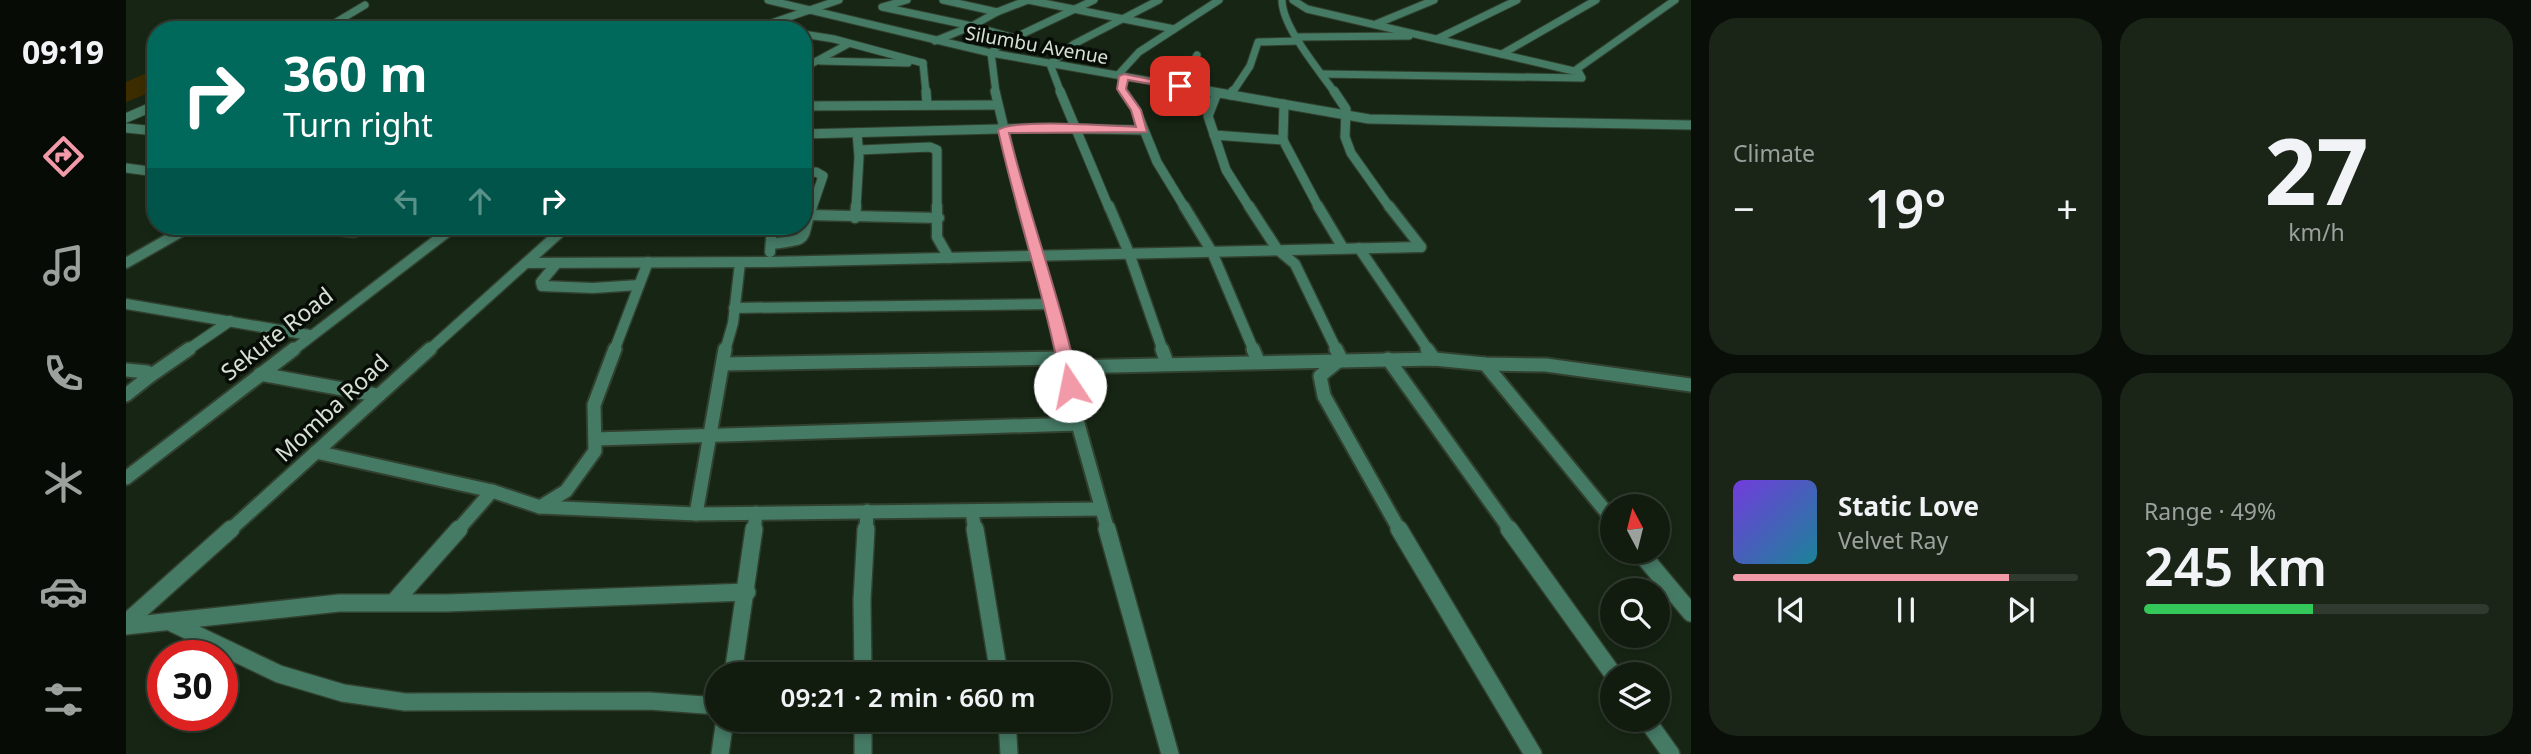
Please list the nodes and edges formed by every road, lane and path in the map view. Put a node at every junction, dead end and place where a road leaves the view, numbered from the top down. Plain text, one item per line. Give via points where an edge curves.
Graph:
1 (768, 0) edge
2 (839, 0) edge
3 (907, 0) edge
4 (943, 0) edge
5 (1028, 0) edge
6 (1094, 0) edge
7 (1158, 0) edge
8 (1219, 0) edge
9 (1270, 0) edge
10 (1434, 0) edge
11 (1517, 0) edge
12 (1596, 0) edge
13 (1675, 0) edge
14 (1282, 1) edge
15 (1294, 1) edge
16 (365, 5) dead end
17 (1072, 9) junction
18 (810, 10) junction
19 (997, 12) junction
20 (1119, 19) junction
21 (340, 21) edge
22 (776, 21) edge
23 (1376, 24) junction
24 (972, 26) junction
25 (1174, 29) junction
26 (1418, 35) junction
27 (812, 37) edge
28 (1015, 38) junction
29 (1437, 38) junction
30 (1298, 39) junction
31 (933, 41) junction
32 (848, 44) junction
33 (919, 45) dead end
34 (908, 50) dead end
35 (991, 53) junction
36 (1502, 54) junction
37 (896, 55) junction
38 (1196, 55) dead end
39 (820, 61) junction
40 (887, 62) junction
41 (923, 63) junction
42 (812, 64) edge
43 (1050, 64) junction
44 (1578, 72) junction
45 (1322, 74) junction
46 (1121, 76) junction
47 (1180, 86) junction
48 (1217, 93) junction
49 (1230, 96) junction
50 (997, 104) junction
51 (1284, 104) junction
52 (927, 105) junction
53 (812, 106) edge
54 (147, 109) edge
55 (1345, 115) junction
56 (126, 118) edge
57 (1691, 125) edge
58 (126, 128) edge
59 (1076, 128) junction
60 (147, 130) edge
61 (1003, 130) junction
62 (1143, 130) junction
63 (857, 132) junction
64 (812, 134) edge
65 (1214, 135) junction
66 (1283, 140) junction
67 (859, 150) junction
68 (126, 168) edge
69 (147, 171) edge
70 (812, 173) edge
71 (812, 207) edge
72 (812, 215) edge
73 (855, 218) junction
74 (939, 218) junction
75 (175, 235) edge
76 (443, 235) edge
77 (557, 235) edge
78 (772, 235) edge
79 (805, 235) edge
80 (771, 244) junction
81 (1343, 248) junction
82 (1359, 248) junction
83 (1277, 249) junction
84 (1212, 252) junction
85 (1129, 253) junction
86 (1038, 254) junction
87 (949, 258) junction
88 (648, 262) junction
89 (769, 262) junction
90 (126, 263) edge
91 (526, 263) junction
92 (740, 263) junction
93 (556, 264) junction
94 (639, 285) junction
95 (126, 304) edge
96 (1051, 304) junction
97 (734, 308) junction
98 (230, 321) junction
99 (309, 335) junction
100 (1341, 359) junction
101 (1388, 359) junction
102 (1434, 359) junction
103 (1258, 361) junction
104 (1066, 363) junction
105 (1167, 363) junction
106 (1485, 364) junction
107 (723, 365) junction
108 (126, 370) edge
109 (260, 373) junction
110 (150, 376) junction
111 (1691, 385) edge
112 (126, 395) edge
113 (376, 395) junction
114 (1078, 424) junction
115 (710, 436) junction
116 (596, 439) junction
117 (316, 452) junction
118 (126, 478) edge
119 (492, 491) junction
120 (1600, 504) edge
121 (540, 507) junction
122 (1101, 509) junction
123 (867, 511) junction
124 (972, 511) junction
125 (755, 513) junction
126 (696, 514) junction
127 (1650, 564) edge
128 (747, 592) junction
129 (395, 601) junction
130 (1691, 613) edge
131 (169, 621) junction
132 (126, 625) edge
133 (735, 662) edge
134 (863, 662) edge
135 (997, 662) edge
136 (1605, 662) edge
137 (705, 705) edge
138 (724, 732) edge
139 (863, 732) edge
140 (1008, 732) edge
141 (1655, 732) edge
142 (720, 754) edge
143 (863, 754) edge
144 (1009, 754) edge
145 (1170, 754) edge
146 (1533, 754) edge
147 (1671, 754) edge

1 - 18 street, Silumbu Avenue
2 - 18 street
3 - 24 street via 882,7
4 - 19 street
5 - 17 street
5 - 19 street
6 - 17 street
7 - 20 street
8 - 25 street
9 - 14 street
10 - 23 street
11 - 29 street
12 - 36 street
13 - 44 street via 1580,66
14 - 15 street
14 - 30 street
15 - 23 street via 1307,9
16 - 21 street
17 - 20 street
17 - 28 street
18 - 22 street
18 - 31 street, Silumbu Avenue
19 - 24 street
20 - 25 street
20 - 43 street via 1074,44
23 - 26 street
24 - 28 street
24 - 31 street
25 - 46 street via 1139,52
26 - 29 street
26 - 30 street
27 - 32 street
28 - 35 street
29 - 36 street
30 - 45 street
30 - 49 street via 1256,43 1250,66
31 - 33 street
31 - 35 street, Silumbu Avenue
32 - 37 street
32 - 39 street
34 - 37 street
35 - 43 street, Silumbu Avenue
35 - 50 street
36 - 44 street
37 - 40 street
37 - 41 street
38 - 47 street
39 - 40 street
39 - 42 street
40 - 41 street
41 - 52 street
43 - 46 street, Silumbu Avenue
43 - 59 street
44 - 45 street via 1582,78
45 - 55 street via 1346,109
46 - 47 street, Silumbu Avenue
46 - 62 street via 1122,89
47 - 48 street, Silumbu Avenue
48 - 49 street, Silumbu Avenue
48 - 65 street via 1208,116
49 - 51 street, Silumbu Avenue
50 - 52 street
50 - 61 street
51 - 55 street, Silumbu Avenue
51 - 66 street
52 - 53 street
54 - 56 street
55 - 57 street, Silumbu Avenue via 1418,122
55 - 82 street via 1345,137 1357,163 1422,247
58 - 60 street
59 - 61 street
59 - 62 street
59 - 85 street
61 - 63 street
61 - 86 street
62 - 84 street via 1157,162
63 - 64 street
63 - 67 street
65 - 66 street
65 - 83 street via 1226,170
66 - 81 street
67 - 73 street
67 - 74 street via 935,148
68 - 69 street
70 - 71 street via 823,176
72 - 73 street
73 - 74 street
74 - 87 street via 937,237
75 - 90 street
76 - 99 street, Sekute Road
77 - 91 street, Momba Road
78 - 80 street
79 - 80 street via 804,239
80 - 89 street
81 - 82 street
81 - 83 street
82 - 102 street
83 - 84 street
83 - 100 street via 1295,264
84 - 85 street
84 - 103 street
85 - 86 street
85 - 105 street
86 - 87 street
86 - 96 street
87 - 89 street
88 - 92 street
88 - 93 street
88 - 94 street
89 - 92 street
91 - 93 street
91 - 113 street, Momba Road
92 - 97 street
93 - 94 street via 542,286
94 - 116 street via 594,405
95 - 98 street
96 - 97 street
96 - 104 street
97 - 107 street
98 - 99 street
98 - 110 street
99 - 109 street, Sekute Road
100 - 101 street
100 - 103 street
100 - 146 street via 1320,376 1324,396
101 - 102 street
101 - 136 street
102 - 106 street
103 - 105 street
104 - 105 street
104 - 107 street
104 - 114 street
106 - 111 street via 1546,365
106 - 120 street
107 - 115 street
108 - 110 street
109 - 113 street
109 - 118 street, Sekute Road
110 - 112 street
113 - 117 street, Momba Road
114 - 115 street
114 - 122 street
115 - 116 street
115 - 126 street
116 - 121 street via 595,451 579,476 566,491
117 - 119 street
117 - 132 street, Momba Road
119 - 121 street
119 - 129 street
121 - 126 street
122 - 124 street
122 - 145 street
123 - 124 street
123 - 125 street
123 - 134 street
124 - 135 street
125 - 126 street
125 - 128 street
127 - 130 street
128 - 129 street
128 - 133 street
129 - 131 street
131 - 132 street
131 - 137 street via 279,674 343,693 405,702
138 - 142 street
139 - 143 street
140 - 144 street
141 - 147 street

